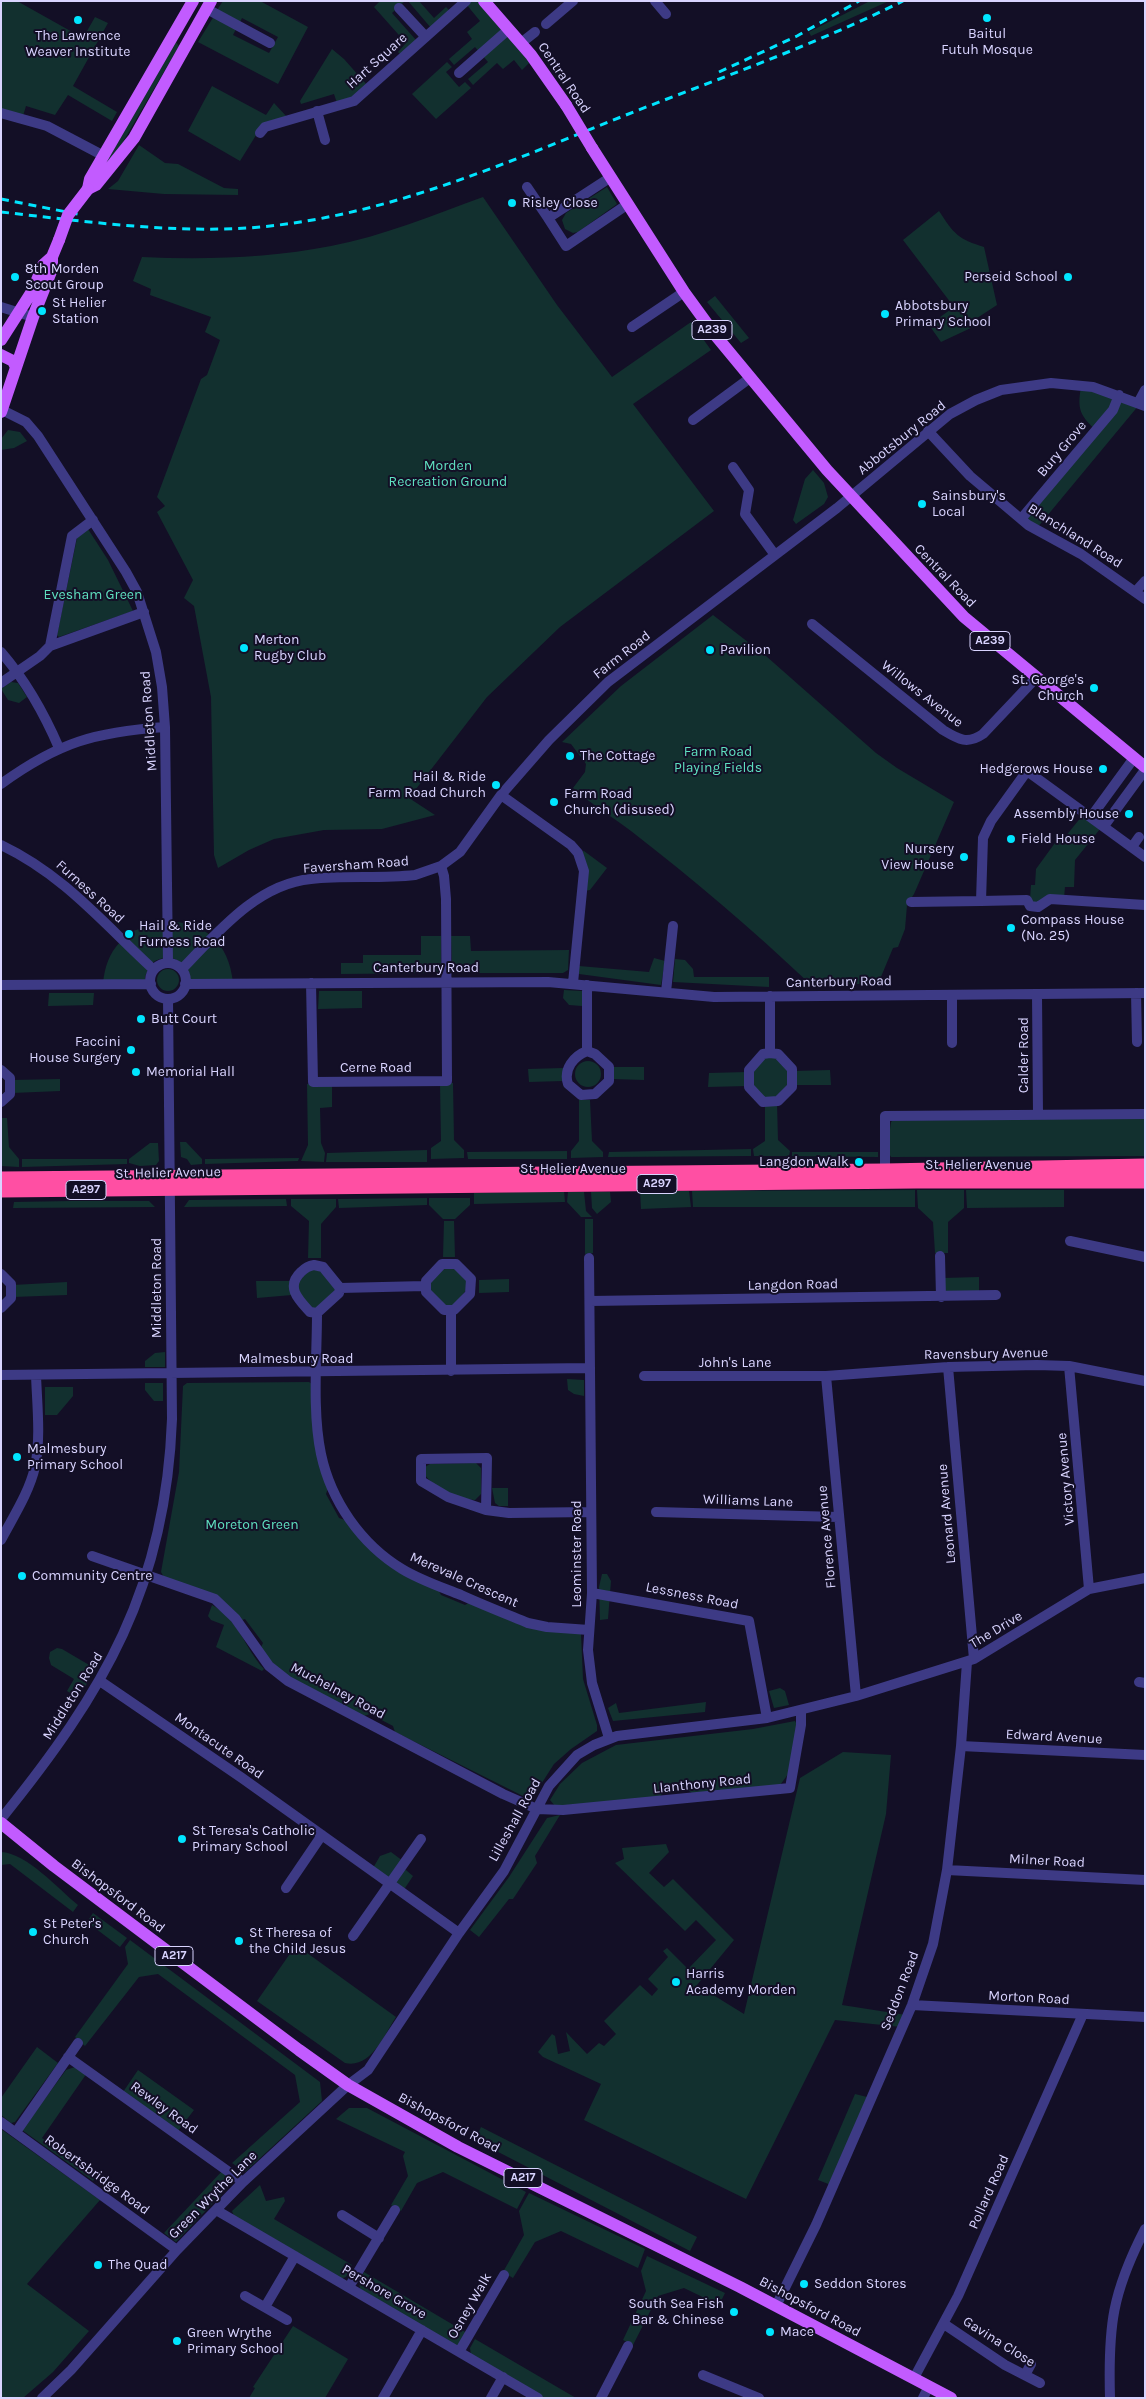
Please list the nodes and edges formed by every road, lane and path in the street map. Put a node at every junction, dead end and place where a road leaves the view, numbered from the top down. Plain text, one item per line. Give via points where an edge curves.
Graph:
1 (194, 1) edge
2 (466, 1) edge
3 (484, 1) edge
4 (574, 1) edge
5 (655, 1) edge
6 (209, 5) edge
7 (399, 8) dead end
8 (666, 14) dead end
9 (546, 24) dead end
10 (509, 29) junction
11 (535, 32) dead end
12 (175, 33) junction
13 (425, 36) junction
14 (189, 40) junction
15 (270, 43) dead end
16 (521, 43) junction
17 (459, 73) dead end
18 (317, 112) junction
19 (1, 113) edge
20 (260, 133) dead end
21 (325, 140) dead end
22 (104, 156) junction
23 (611, 177) junction
24 (527, 187) dead end
25 (88, 189) junction
26 (628, 204) junction
27 (548, 218) junction
28 (52, 257) junction
29 (684, 292) junction
30 (1, 307) edge
31 (20, 312) junction
32 (33, 317) junction
33 (632, 327) dead end
34 (1, 340) edge
35 (1, 355) edge
36 (16, 367) junction
37 (750, 378) junction
38 (1145, 390) edge
39 (1119, 395) junction
40 (1141, 404) edge
41 (2, 411) edge
42 (693, 420) dead end
43 (928, 431) junction
44 (733, 467) dead end
45 (851, 497) junction
46 (1021, 519) junction
47 (94, 520) junction
48 (776, 555) junction
49 (1145, 581) edge
50 (1136, 591) junction
51 (1145, 598) edge
52 (144, 612) junction
53 (812, 624) dead end
54 (50, 646) junction
55 (1, 652) edge
56 (17, 671) junction
57 (1036, 678) junction
58 (1, 682) edge
59 (165, 727) junction
60 (59, 748) junction
61 (1134, 758) junction
62 (1145, 768) edge
63 (1, 784) edge
64 (501, 795) junction
65 (1091, 817) junction
66 (1104, 826) junction
67 (1139, 837) dead end
68 (1, 845) edge
69 (1134, 848) junction
70 (1145, 857) edge
71 (441, 866) junction
72 (981, 901) junction
73 (912, 902) dead end
74 (1145, 905) edge
75 (673, 926) dead end
76 (168, 962) junction
77 (153, 969) junction
78 (182, 969) junction
79 (447, 982) junction
80 (311, 983) junction
81 (573, 983) junction
82 (150, 984) junction
83 (185, 984) junction
84 (1, 985) edge
85 (587, 985) junction
86 (666, 992) junction
87 (1141, 993) edge
88 (1038, 994) junction
89 (952, 995) junction
90 (770, 996) junction
91 (168, 999) junction
92 (1137, 1042) dead end
93 (952, 1043) dead end
94 (587, 1051) junction
95 (770, 1053) junction
96 (1, 1070) edge
97 (1, 1102) edge
98 (1145, 1114) edge
99 (1038, 1115) junction
100 (1145, 1166) edge
101 (885, 1171) junction
102 (1, 1179) edge
103 (1145, 1181) edge
104 (170, 1184) junction
105 (1, 1190) edge
106 (1070, 1241) dead end
107 (940, 1256) dead end
108 (1145, 1257) edge
109 (590, 1258) dead end
110 (1, 1274) edge
111 (425, 1286) junction
112 (340, 1288) junction
113 (996, 1294) dead end
114 (941, 1297) junction
115 (590, 1301) junction
116 (1, 1308) edge
117 (450, 1311) junction
118 (316, 1313) junction
119 (1069, 1366) junction
120 (948, 1367) junction
121 (590, 1368) junction
122 (451, 1371) junction
123 (172, 1373) junction
124 (317, 1373) junction
125 (1, 1375) edge
126 (36, 1375) junction
127 (644, 1376) dead end
128 (826, 1376) junction
129 (1145, 1381) edge
130 (486, 1510) junction
131 (591, 1512) junction
132 (656, 1512) dead end
133 (838, 1517) junction
134 (1, 1540) edge
135 (92, 1556) dead end
136 (147, 1575) junction
137 (1145, 1578) edge
138 (1089, 1589) junction
139 (592, 1593) junction
140 (589, 1630) junction
141 (971, 1661) junction
142 (100, 1681) junction
143 (856, 1696) junction
144 (801, 1710) junction
145 (766, 1718) junction
146 (609, 1738) junction
147 (961, 1746) junction
148 (1145, 1756) edge
149 (538, 1809) junction
150 (1, 1819) edge
151 (1, 1823) edge
152 (322, 1835) junction
153 (420, 1839) dead end
154 (948, 1870) junction
155 (1145, 1880) edge
156 (390, 1883) junction
157 (286, 1888) dead end
158 (459, 1933) junction
159 (353, 1936) dead end
160 (912, 2005) junction
161 (1083, 2014) junction
162 (1145, 2018) edge
163 (78, 2043) dead end
164 (68, 2057) junction
165 (348, 2085) junction
166 (1, 2122) edge
167 (16, 2132) junction
168 (243, 2182) junction
169 (216, 2210) junction
170 (396, 2210) dead end
171 (342, 2215) dead end
172 (1145, 2229) edge
173 (379, 2238) junction
174 (177, 2250) junction
175 (294, 2256) junction
176 (504, 2275) dead end
177 (349, 2288) junction
178 (245, 2296) dead end
179 (776, 2306) junction
180 (264, 2307) junction
181 (287, 2320) dead end
182 (944, 2324) junction
183 (422, 2330) junction
184 (628, 2346) dead end
185 (459, 2352) junction
186 (1031, 2364) dead end
187 (703, 2374) dead end
188 (1025, 2375) junction
189 (503, 2377) junction
190 (914, 2378) junction
191 (1040, 2383) dead end
192 (926, 2392) edge
193 (46, 2395) edge
194 (59, 2398) edge
195 (383, 2398) edge
196 (491, 2398) edge
197 (538, 2398) edge
198 (601, 2398) edge
199 (759, 2398) edge
200 (951, 2398) edge
201 (1110, 2398) edge

1 - 12 main road
2 - 13 street, Hart Square
3 - 10 main road, Central Road / A239
4 - 9 street
5 - 8 street
6 - 14 main road
6 - 15 street
7 - 13 street
10 - 16 main road, Central Road / A239
10 - 17 street
11 - 16 street
12 - 14 main road
12 - 22 main road
13 - 18 street, Hart Square via 354,101
14 - 25 main road via 130,144 96,185
16 - 23 main road, Central Road / A239, bridge via 566,105
18 - 20 street, Hart Square via 265,127
18 - 21 street
19 - 22 street via 47,126
22 - 25 main road via 90,178
23 - 26 main road, Central Road / A239
23 - 27 street
24 - 27 street
25 - 28 main road, bridge via 68,215
26 - 27 street via 566,246
26 - 29 main road, Central Road / A239
28 - 31 main road via 43,265
28 - 32 main road via 52,269
29 - 33 street
29 - 37 main road, Central Road / A239
30 - 31 street
31 - 32 street
31 - 34 main road
32 - 36 main road
35 - 36 main road via 13,361
36 - 41 main road
37 - 42 street
37 - 45 main road, Central Road / A239
38 - 40 street
39 - 40 street, Abbotsbury Road
39 - 43 street, Abbotsbury Road via 1071,384 1001,390 950,414
39 - 46 street, Bury Grove via 1113,410
41 - 47 street, Middleton Road via 26,422 38,436
43 - 45 street, Abbotsbury Road
43 - 46 street, Blanchland Road via 970,476
44 - 48 street via 749,490 745,514
45 - 48 street, Farm Road
45 - 57 main road, Central Road / A239 via 964,617
46 - 50 street, Blanchland Road
47 - 52 street, Middleton Road via 126,572
47 - 54 street via 72,536
48 - 64 street, Farm Road via 608,682 549,740
49 - 50 street
50 - 51 street, Blanchland Road
52 - 54 street
52 - 59 street, Middleton Road via 159,666
53 - 57 street, Willows Avenue via 943,730 965,741 975,740 984,734
54 - 56 street
55 - 56 street
56 - 58 street
56 - 60 street via 46,717
57 - 61 main road, Central Road / A239
59 - 60 street via 89,737
59 - 76 street, Middleton Road
60 - 63 street
61 - 62 main road, Central Road / A239
61 - 65 street
62 - 66 street
64 - 71 street, Farm Road via 460,852
64 - 81 street via 571,845 582,862 584,871
65 - 66 street
65 - 72 street via 1027,771 985,833
66 - 69 street
67 - 69 street
68 - 77 street, Furness Road via 22,854 58,878
69 - 70 street
71 - 78 street, Faversham Road via 415,875 309,879 285,886 261,897 232,918
71 - 79 street via 446,899
72 - 73 street
72 - 74 street via 1028,900 1030,906 1038,907 1050,899
75 - 86 street
76 - 77 street
76 - 78 street
77 - 82 street
78 - 83 street
79 - 80 street, Canterbury Road
79 - 80 street, Cerne Road via 447,1081 438,1082 313,1082
79 - 81 street, Canterbury Road
80 - 83 street, Canterbury Road
81 - 85 street, Canterbury Road
82 - 84 street
82 - 91 street via 159,996
83 - 91 street via 180,995
85 - 86 street, Canterbury Road
85 - 94 street
86 - 90 street, Canterbury Road
87 - 88 street, Canterbury Road
87 - 92 street, Canterbury Road
88 - 89 street, Canterbury Road
88 - 99 street, Calder Road
89 - 90 street, Canterbury Road
89 - 93 street
90 - 95 street
91 - 104 street, Middleton Road
94 - 94 street via 609,1067 609,1081 595,1094 581,1095 568,1084 566,1072 574,1060
95 - 95 street via 778,1054 792,1069 792,1087 778,1101 763,1102 749,1087 749,1070 763,1054
96 - 97 street via 10,1078 10,1094
98 - 99 street
99 - 101 street via 885,1116
100 - 101 highway, St. Helier Avenue / A297
101 - 104 highway, St. Helier Avenue / A297
102 - 104 highway, St. Helier Avenue
103 - 104 highway, St. Helier Avenue / A297
104 - 105 highway, St. Helier Avenue / A297
104 - 123 street, Middleton Road
106 - 108 street
107 - 114 street
109 - 115 street, Leominster Road
110 - 116 street via 11,1284 11,1298
111 - 112 street
111 - 117 street via 426,1292 444,1310
111 - 117 street via 442,1264 456,1264 465,1272 471,1279 470,1294
112 - 118 street
112 - 118 street via 319,1265 308,1266 298,1275 293,1284 296,1296 310,1312
113 - 114 street, Langdon Road
114 - 115 street, Langdon Road
115 - 121 street, Leominster Road
117 - 122 street
118 - 124 street, Merevale Crescent
119 - 120 street, Ravensbury Avenue
119 - 129 street, Ravensbury Avenue
119 - 138 street, Victory Avenue
120 - 128 street, Ravensbury Avenue
120 - 141 street, Leonard Avenue
121 - 122 street, Malmesbury Road
121 - 131 street, Leominster Road
122 - 124 street, Malmesbury Road
123 - 124 street, Malmesbury Road
123 - 126 street, Malmesbury Road
123 - 136 street, Middleton Road via 167,1484
124 - 140 street, Merevale Crescent via 318,1427 326,1471 348,1519 371,1545 416,1576 512,1616 547,1626
125 - 126 street, Malmesbury Road
126 - 134 street via 35,1465
127 - 128 street, John's Lane
128 - 133 street, Florence Avenue
130 - 130 street via 448,1497 421,1481 421,1459 487,1458
130 - 131 street via 509,1513
131 - 139 street, Leominster Road
132 - 133 street, Williams Lane
133 - 143 street, Florence Avenue
135 - 136 street
136 - 142 street, Middleton Road via 132,1616
136 - 149 street, Muchelney Road via 222,1604 236,1618 269,1666 288,1681
137 - 138 street, The Drive
138 - 141 street, The Drive
139 - 140 street, Leominster Road
139 - 145 street, Lessness Road via 749,1621
140 - 146 street, Leominster Road via 592,1683
141 - 143 street, The Drive
141 - 147 street, Seddon Road
142 - 150 street, Middleton Road via 58,1746
142 - 152 street, Montacute Road
143 - 144 street, Lilleshall Road
144 - 145 street, Lilleshall Road
144 - 149 street, Llanthony Road via 790,1788 607,1807
145 - 146 street, Lilleshall Road
146 - 149 street, Lilleshall Road via 570,1761 549,1786
147 - 148 street, Edward Avenue
147 - 154 street, Seddon Road
149 - 158 street, Lilleshall Road via 504,1871
151 - 165 main road, Bishopsford Road / A217
152 - 156 street, Montacute Road
152 - 157 street
153 - 156 street
154 - 155 street, Milner Road
154 - 160 street, Seddon Road via 933,1944
156 - 158 street, Montacute Road
156 - 159 street
158 - 165 street, Lilleshall Road via 363,2076
160 - 161 street, Morton Road
160 - 179 street, Seddon Road via 816,2224
161 - 162 street, Morton Road
161 - 182 street, Pollard Road
163 - 164 street
164 - 167 street
164 - 168 street, Rewley Road
165 - 168 street, Green Wrythe Lane
165 - 179 main road, Bishopsford Road / A217 via 458,2147
166 - 167 street, Robertsbridge Road
167 - 174 street, Robertsbridge Road
168 - 169 street, Green Wrythe Lane
169 - 174 street, Green Wrythe Lane
169 - 175 street, Pershore Grove
170 - 173 street
171 - 173 street
172 - 201 street via 1126,2265 1113,2309
173 - 177 street
174 - 193 street, Green Wrythe Lane
175 - 177 street, Pershore Grove
175 - 180 street
176 - 185 street, Osney Walk
177 - 183 street, Pershore Grove
178 - 180 street
179 - 190 main road, Bishopsford Road / A217
180 - 181 street
182 - 188 street, Gavina Close via 1004,2365
182 - 190 street, Pollard Road
183 - 185 street, Pershore Grove
183 - 195 street
184 - 198 street
185 - 189 street, Pershore Grove
186 - 188 street
187 - 199 street
188 - 191 street, Gavina Close
189 - 196 street
189 - 197 street, Pershore Grove
190 - 192 main road, Bishopsford Road / A217
192 - 200 main road, Bishopsford Road / A217
193 - 194 street

